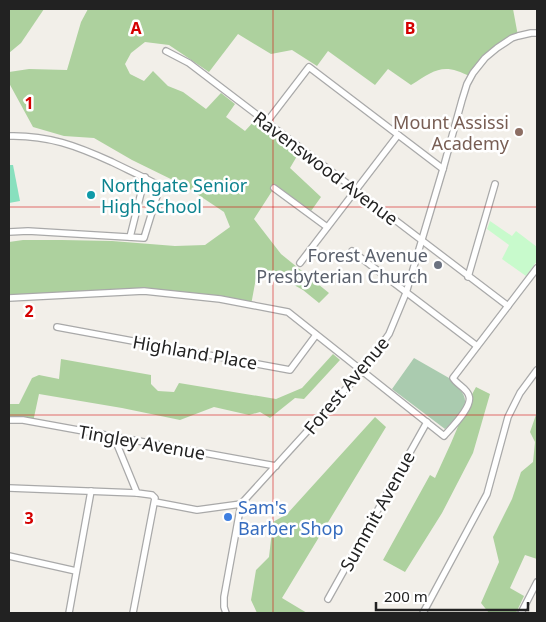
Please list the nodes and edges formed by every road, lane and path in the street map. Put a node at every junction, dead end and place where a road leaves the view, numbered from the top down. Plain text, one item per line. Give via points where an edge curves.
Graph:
1 (537, 33) edge
2 (166, 51) dead end
3 (266, 123) junction
4 (398, 135) junction
5 (9, 136) edge
6 (443, 168) junction
7 (145, 177) junction
8 (495, 184) dead end
9 (274, 188) dead end
10 (355, 190) junction
11 (327, 227) junction
12 (9, 232) edge
13 (130, 237) junction
14 (422, 241) junction
15 (352, 251) dead end
16 (300, 263) dead end
17 (537, 268) edge
18 (468, 277) junction
19 (406, 293) junction
20 (9, 298) edge
21 (508, 306) junction
22 (57, 327) dead end
23 (316, 335) junction
24 (477, 346) junction
25 (537, 370) edge
26 (362, 372) junction
27 (9, 420) edge
28 (427, 422) junction
29 (114, 437) junction
30 (276, 466) junction
31 (9, 488) edge
32 (91, 491) junction
33 (136, 493) junction
34 (155, 502) junction
35 (241, 504) junction
36 (9, 556) edge
37 (76, 571) junction
38 (537, 582) edge
39 (328, 599) dead end
40 (69, 613) edge
41 (133, 613) edge
42 (226, 613) edge
43 (423, 613) edge
44 (521, 613) edge

1 - 6 street, Forest Avenue via 512,38 479,64 464,92
2 - 3 street, Ravenswood Avenue via 189,63
3 - 4 street via 309,67
3 - 10 street, Ravenswood Avenue
4 - 6 street
4 - 10 street
5 - 7 street via 55,140
6 - 14 street, Forest Avenue
7 - 13 street
7 - 13 street via 160,186 144,238
8 - 18 street
9 - 11 street
10 - 11 street
10 - 14 street, Ravenswood Avenue
11 - 16 street
12 - 13 street
14 - 18 street, Ravenswood Avenue
14 - 19 street, Forest Avenue
15 - 19 street
17 - 21 street
18 - 21 street, Ravenswood Avenue
19 - 24 street
19 - 26 street, Forest Avenue via 390,334
20 - 23 street via 144,291 220,299 288,312
21 - 24 street
22 - 23 street, Highland Place via 290,370
23 - 26 street
24 - 28 street via 453,378 470,397 466,409 444,436
25 - 43 street via 508,417 487,494
26 - 28 street
26 - 30 street, Forest Avenue
27 - 29 street, Tingley Avenue
28 - 39 street, Summit Avenue
29 - 30 street, Tingley Avenue
29 - 33 street
30 - 35 street, Forest Avenue
31 - 32 street
32 - 33 street
32 - 37 street
33 - 34 street via 152,495
34 - 35 street via 197,510
34 - 41 street
35 - 42 street via 224,596
36 - 37 street
37 - 40 street
38 - 44 street

